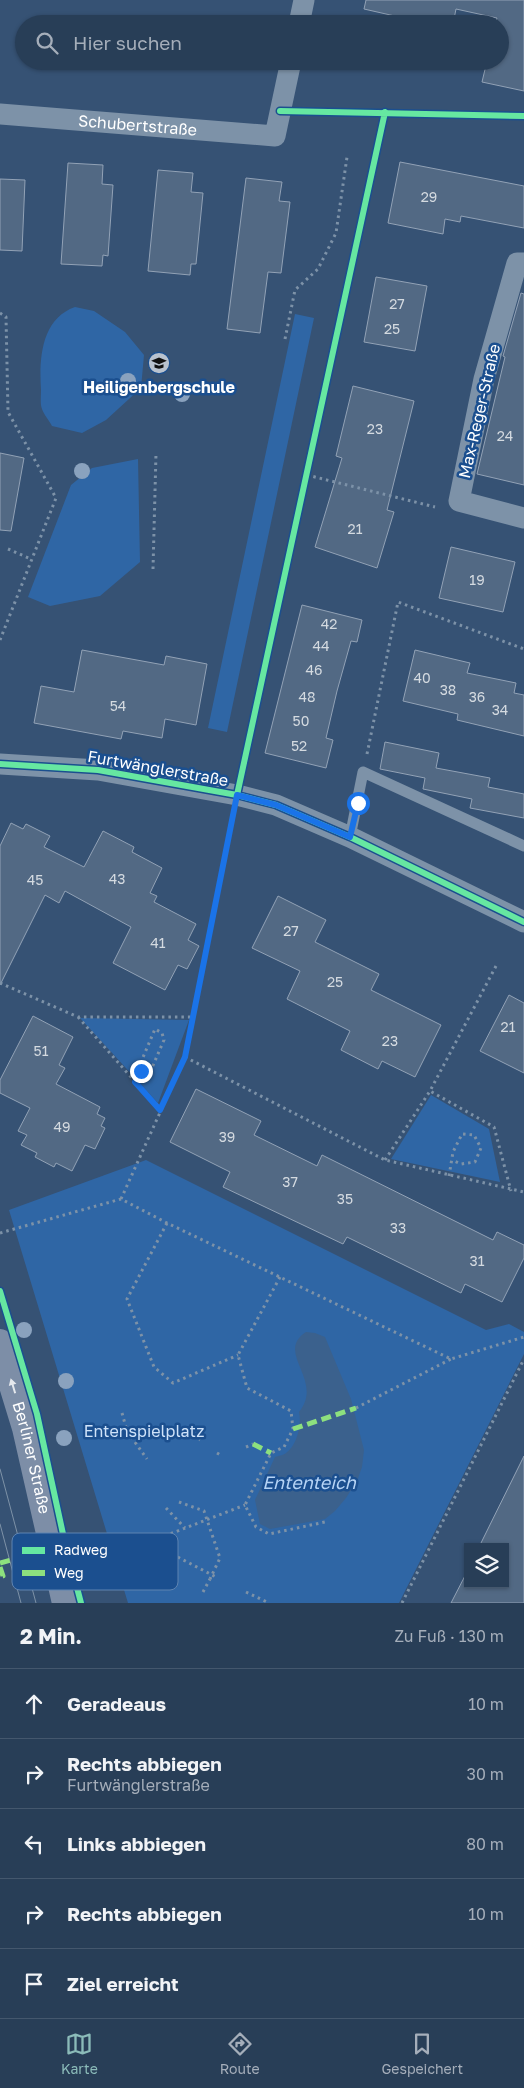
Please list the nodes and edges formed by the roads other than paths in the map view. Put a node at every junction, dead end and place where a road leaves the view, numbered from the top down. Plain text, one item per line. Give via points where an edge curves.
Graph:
1 (304, 0) edge
2 (301, 15) edge
3 (289, 70) edge
4 (0, 114) edge
5 (524, 263) edge
6 (524, 518) edge
7 (0, 764) edge
8 (350, 837) junction
9 (524, 846) edge
10 (524, 922) edge
11 (0, 1343) edge
12 (50, 1533) edge
13 (63, 1590) edge
14 (66, 1603) edge

1 - 2 street
3 - 4 street, Schubertstraße via 275,136
5 - 6 street, Max-Reger-Straße via 517,263 484,379 459,501
7 - 8 street, Furtwänglerstraße via 98,770 237,795 276,805
8 - 9 lane via 363,772
8 - 10 street, Furtwänglerstraße
12 -> 11 main road, Berliner Straße via 26,1428
14 -> 13 main road, Berliner Straße

